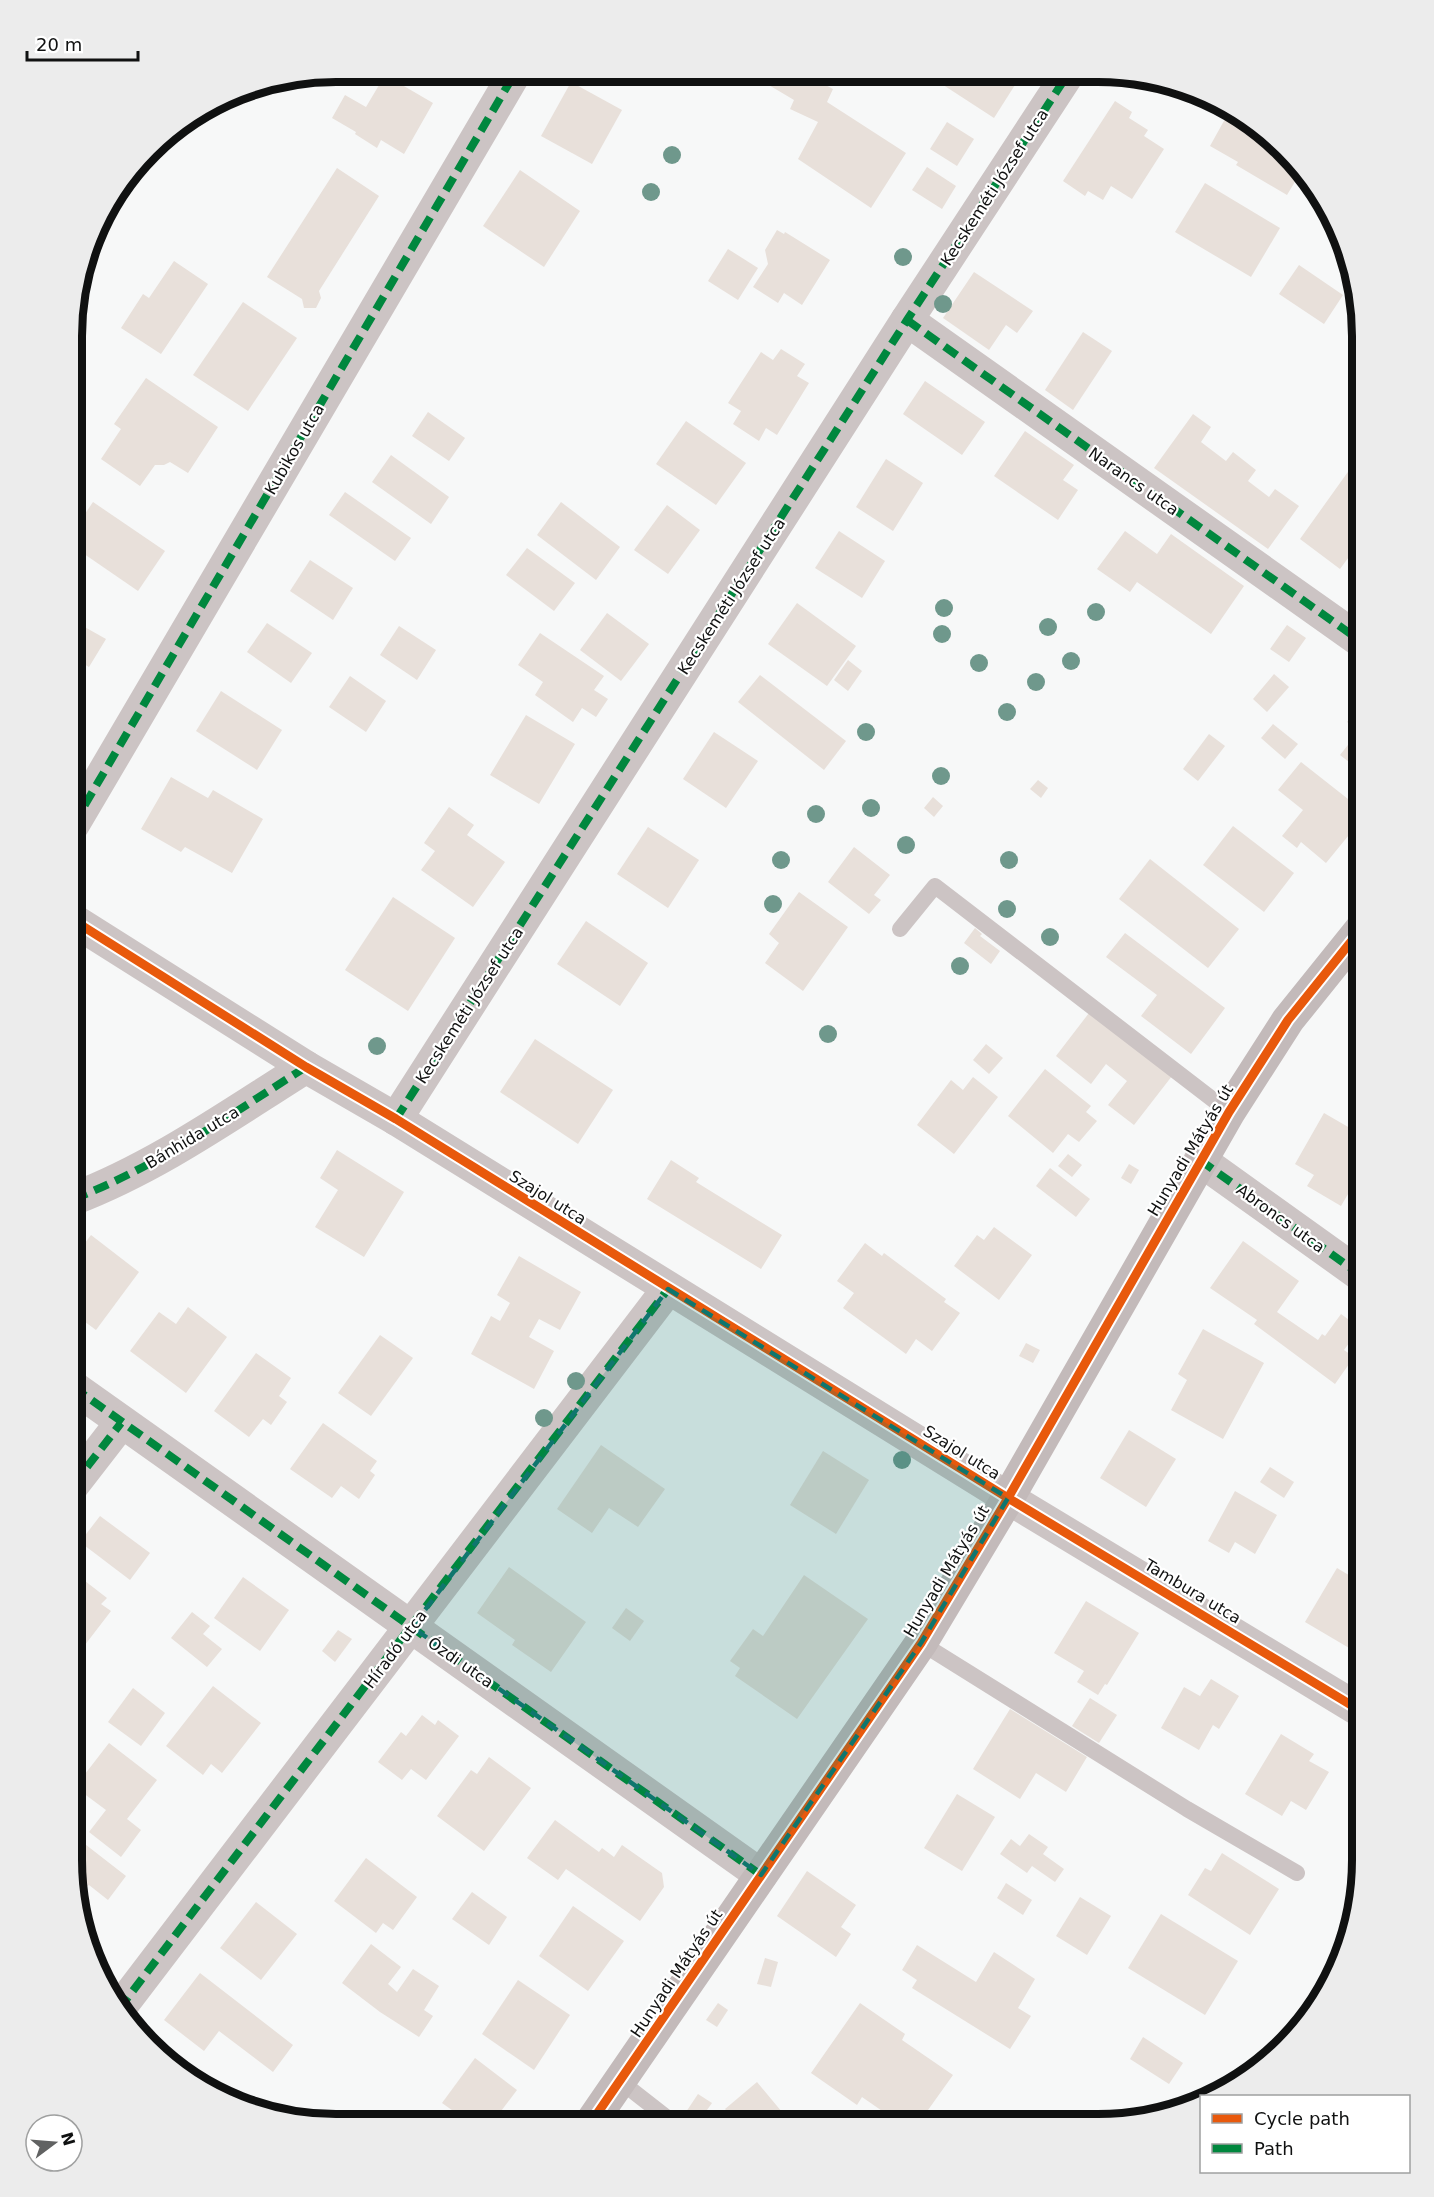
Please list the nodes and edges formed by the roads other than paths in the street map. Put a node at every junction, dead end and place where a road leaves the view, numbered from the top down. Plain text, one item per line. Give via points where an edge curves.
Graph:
1 (509, 82) edge
2 (1063, 82) edge
3 (907, 320) junction
4 (1352, 635) edge
5 (82, 811) edge
6 (82, 926) edge
7 (900, 929) dead end
8 (1352, 940) edge
9 (306, 1067) junction
10 (1229, 1112) junction
11 (396, 1119) junction
12 (1200, 1160) junction
13 (82, 1196) edge
14 (1352, 1269) edge
15 (669, 1289) junction
16 (82, 1394) edge
17 (122, 1423) junction
18 (82, 1474) edge
19 (1008, 1498) junction
20 (412, 1627) junction
21 (921, 1643) junction
22 (1352, 1706) edge
23 (1297, 1873) dead end
24 (761, 1875) junction
25 (125, 2002) edge
26 (620, 2081) junction
27 (597, 2114) edge
28 (662, 2114) edge

1 - 5 street, Kubikos utca
2 - 3 street, Kecskeméti József utca
3 - 4 street, Narancs utca
3 - 11 street, Kecskeméti József utca
6 - 9 street, Szajol utca
7 - 10 lane via 935,886
8 - 10 street, Hunyadi Mátyás út via 1288,1020
9 - 11 street, Szajol utca
9 - 13 street, Bánhida utca via 168,1154
10 - 12 street, Hunyadi Mátyás út
11 - 15 street, Szajol utca
12 - 14 street, Abroncs utca
12 - 19 street, Hunyadi Mátyás út
15 - 19 street, Szajol utca
15 - 20 street, Híradó utca
16 - 17 street, Ózdi utca
17 - 18 street
17 - 20 street, Ózdi utca
19 - 21 street, Hunyadi Mátyás út
19 - 22 street, Tambura utca
20 - 24 street, Ózdi utca
20 - 25 street, Híradó utca
21 - 23 lane
21 - 24 street, Hunyadi Mátyás út
24 - 26 street, Hunyadi Mátyás út
26 - 27 street, Hunyadi Mátyás út
26 - 28 lane

